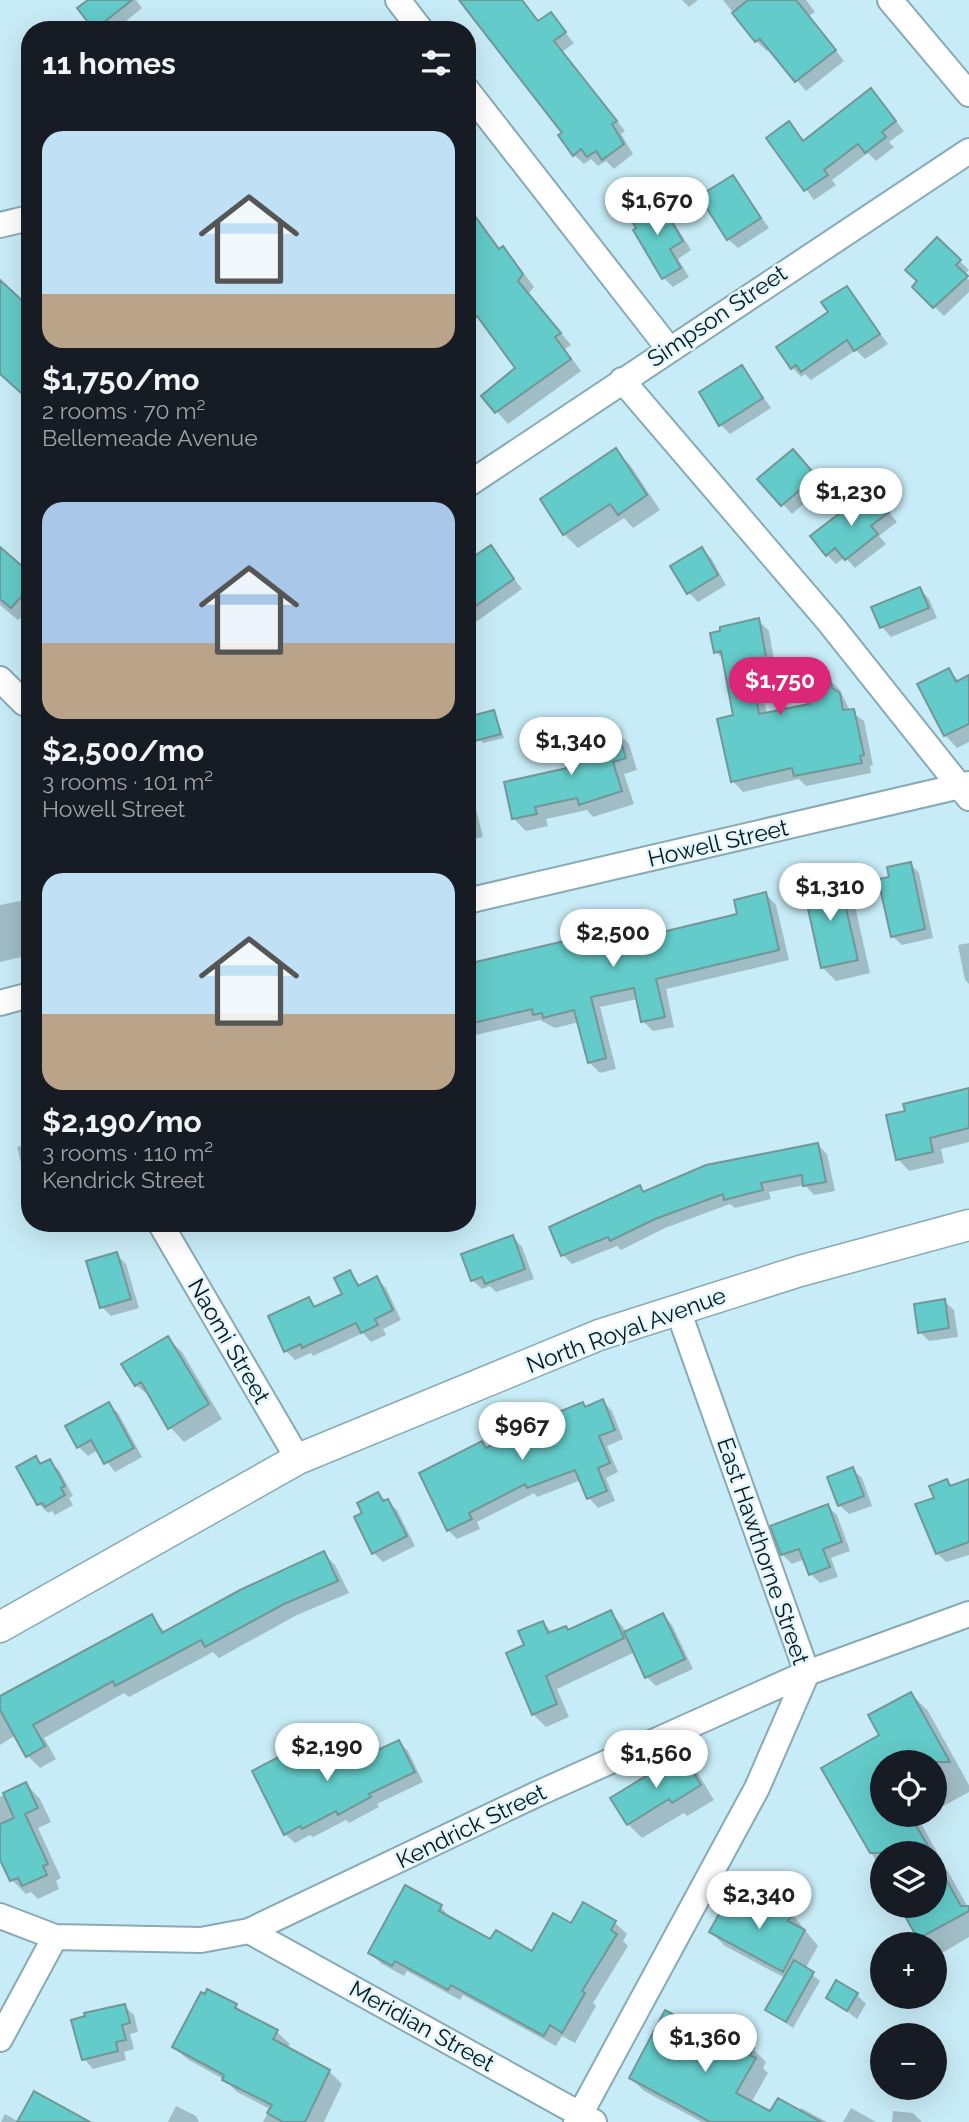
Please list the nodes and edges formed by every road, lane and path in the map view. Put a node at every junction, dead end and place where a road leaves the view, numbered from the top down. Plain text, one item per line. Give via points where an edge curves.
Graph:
1 (398, 0) edge
2 (890, 0) edge
3 (414, 21) edge
4 (969, 94) edge
5 (476, 102) edge
6 (969, 151) edge
7 (21, 221) edge
8 (0, 225) edge
9 (669, 349) junction
10 (622, 380) junction
11 (476, 479) edge
12 (0, 679) edge
13 (18, 702) edge
14 (966, 790) edge
15 (476, 899) edge
16 (21, 999) edge
17 (0, 1003) edge
18 (969, 1225) edge
19 (165, 1232) edge
20 (678, 1310) junction
21 (298, 1459) junction
22 (969, 1614) edge
23 (0, 1627) edge
24 (807, 1673) junction
25 (0, 1916) edge
26 (249, 1931) junction
27 (55, 1937) junction
28 (0, 2039) edge
29 (584, 2119) edge

1 - 3 street
2 - 4 street
5 - 9 street
6 - 9 street, Simpson Street
7 - 8 street
9 - 10 street, Simpson Street
10 - 11 street, Simpson Street
10 - 14 street
12 - 13 street
14 - 15 street, Howell Street
16 - 17 street
18 - 20 street, North Royal Avenue via 800,1270
19 - 21 street, Naomi Street
20 - 21 street, North Royal Avenue via 599,1335
20 - 24 street, East Hawthorne Street
21 - 23 street, North Royal Avenue
22 - 24 street, Kendrick Street
24 - 26 street, Kendrick Street
24 - 29 street, East Hawthorne Street via 757,1788
25 - 27 street, Kendrick Street
26 - 27 street, Kendrick Street via 201,1940
26 - 29 street, Meridian Street
27 - 28 street

